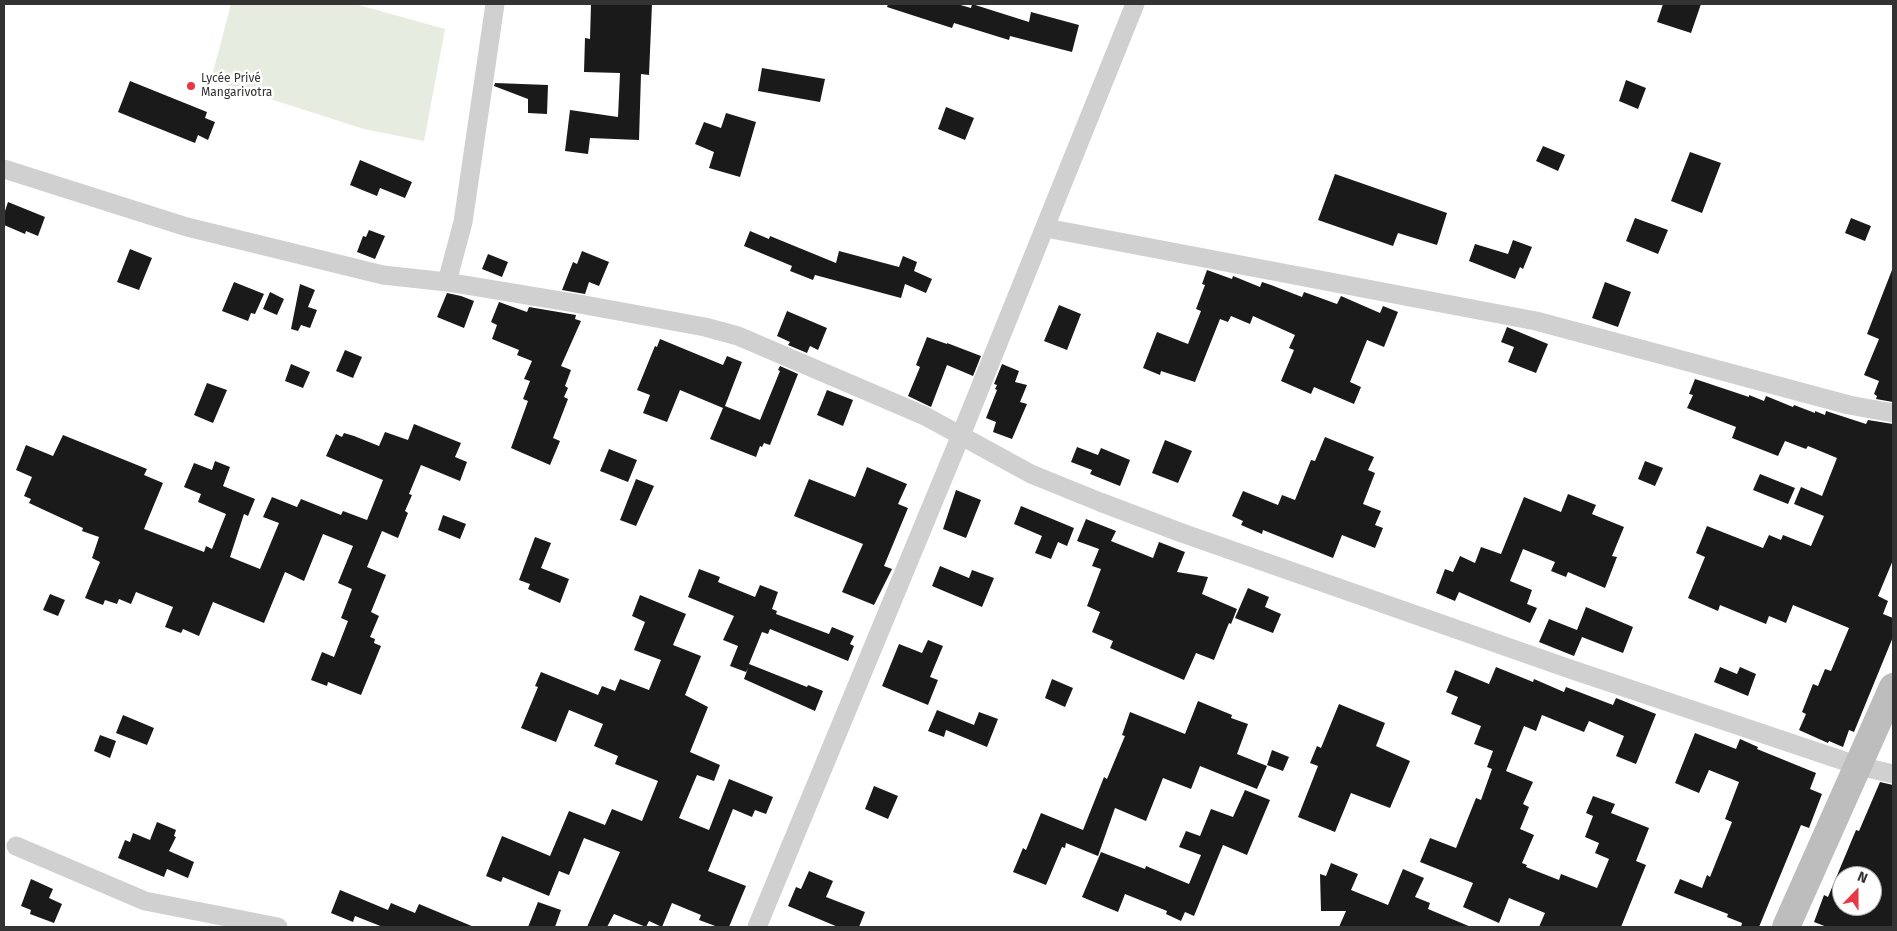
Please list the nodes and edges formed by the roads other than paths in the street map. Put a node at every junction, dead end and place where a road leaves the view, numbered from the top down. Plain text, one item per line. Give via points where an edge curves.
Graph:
1 (495, 4) edge
2 (1136, 4) edge
3 (4, 169) edge
4 (1046, 228) junction
5 (447, 282) junction
6 (1893, 413) edge
7 (962, 435) junction
8 (1893, 688) edge
9 (1859, 766) junction
10 (1893, 774) edge
11 (16, 846) dead end
12 (278, 927) edge
13 (757, 927) edge
14 (1786, 927) edge

1 - 5 street via 464,222
2 - 4 street
3 - 5 street via 232,239 383,275
4 - 6 street via 1540,322 1849,405
4 - 7 street
5 - 7 street via 724,332 856,385
7 - 9 street via 1032,474 1182,533
7 - 13 street
8 - 9 main road
9 - 10 street
9 - 14 main road
11 - 12 street via 145,901

